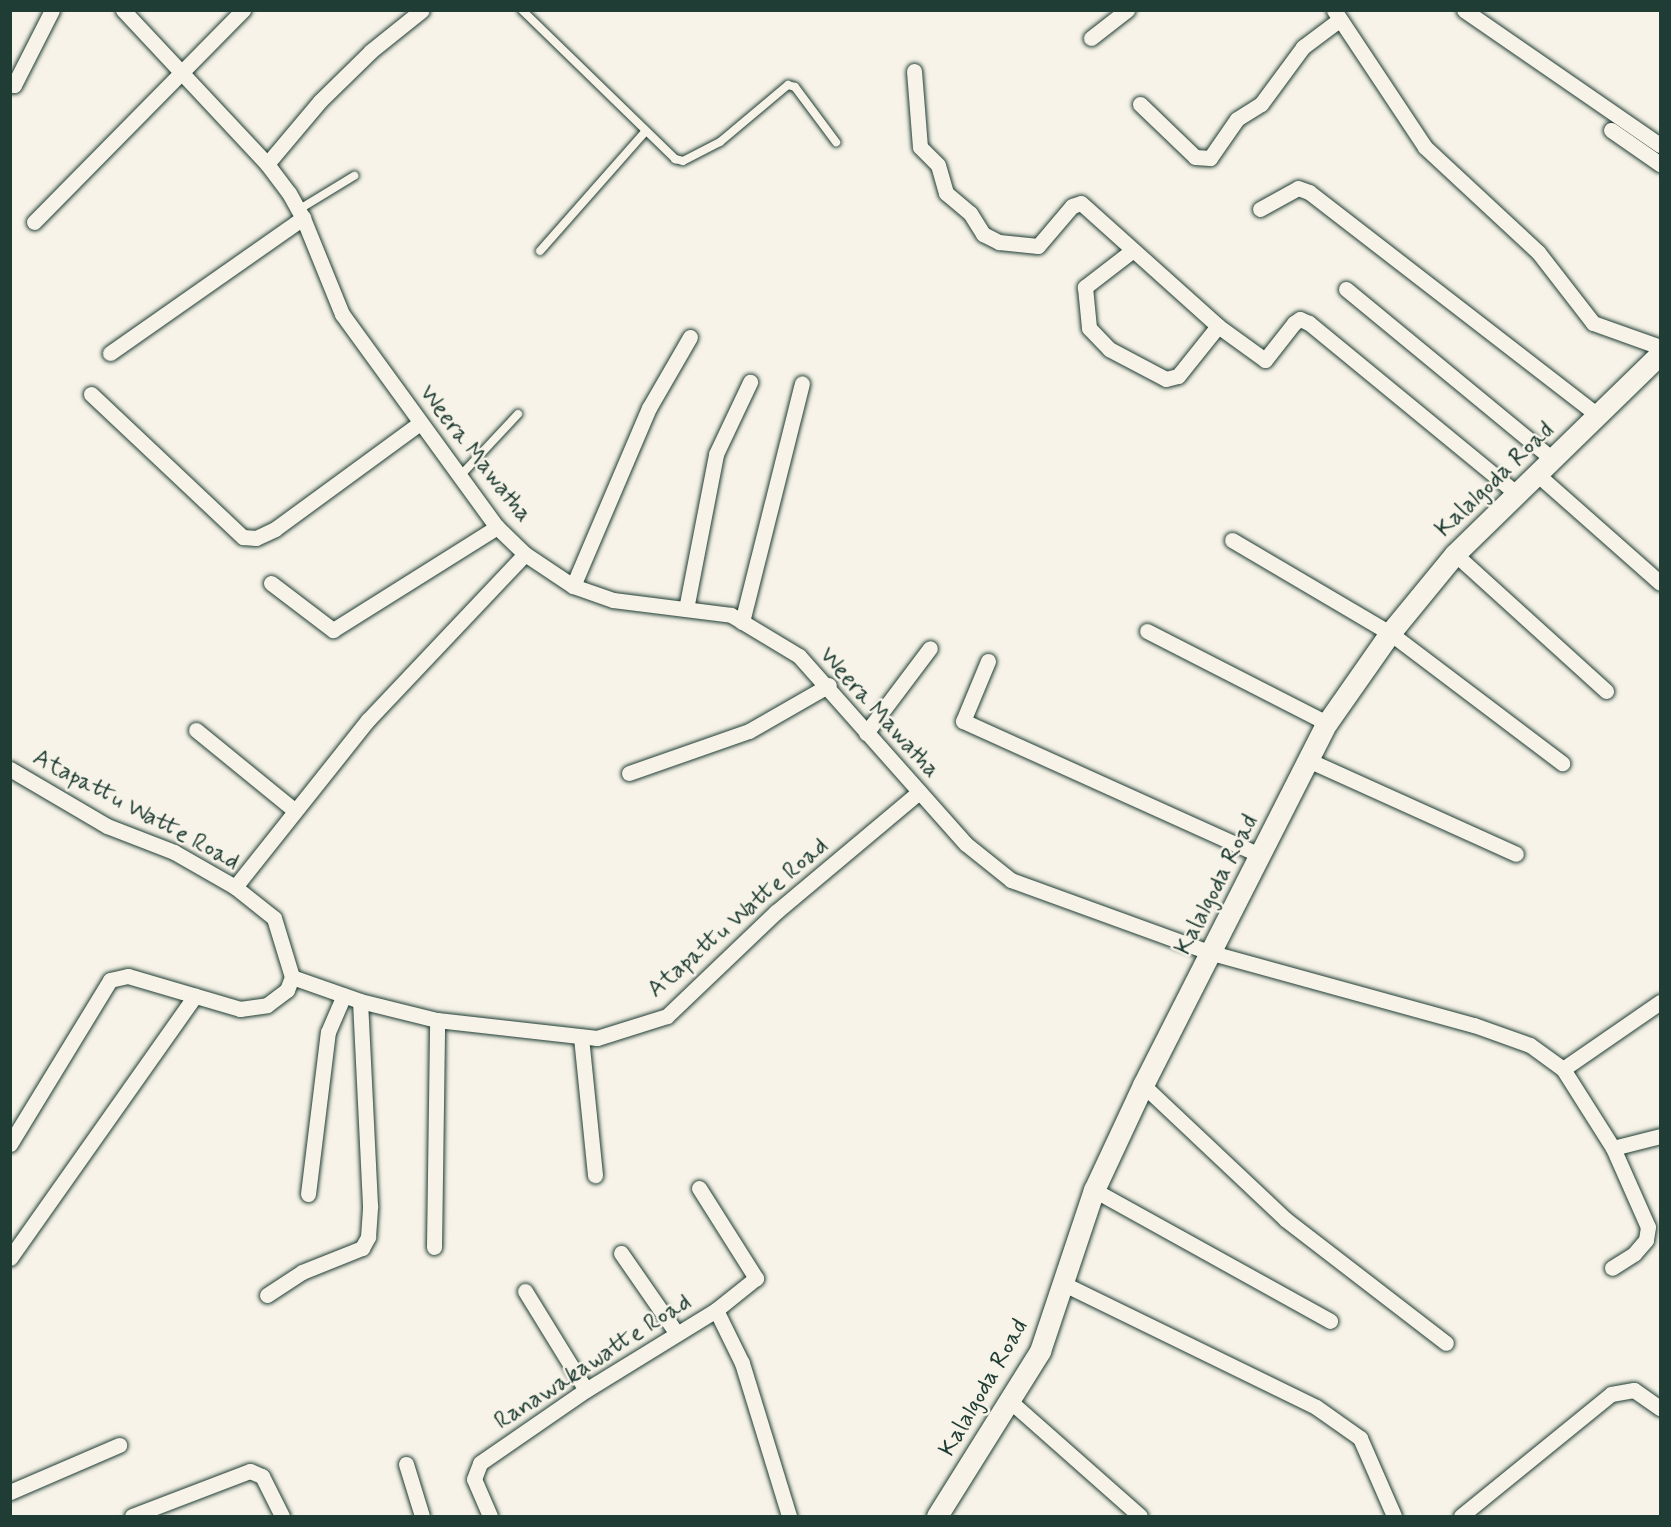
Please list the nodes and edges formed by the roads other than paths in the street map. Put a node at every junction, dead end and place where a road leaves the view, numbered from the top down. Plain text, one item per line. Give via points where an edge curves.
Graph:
1 (52, 10) edge
2 (123, 10) edge
3 (243, 10) edge
4 (422, 10) edge
5 (522, 10) edge
6 (1126, 10) edge
7 (1464, 10) edge
8 (1336, 15) edge
9 (1091, 38) dead end
10 (180, 71) junction
11 (914, 71) dead end
12 (10, 84) edge
13 (1140, 104) dead end
14 (1611, 130) dead end
15 (645, 132) junction
16 (836, 142) dead end
17 (1660, 145) edge
18 (267, 164) junction
19 (1660, 164) edge
20 (354, 176) dead end
21 (1260, 209) dead end
22 (301, 214) junction
23 (34, 222) dead end
24 (1133, 250) junction
25 (540, 251) dead end
26 (1346, 289) dead end
27 (1218, 326) junction
28 (690, 337) dead end
29 (1660, 347) edge
30 (110, 353) dead end
31 (1660, 354) edge
32 (750, 382) dead end
33 (802, 383) dead end
34 (91, 394) dead end
35 (518, 414) dead end
36 (1599, 416) junction
37 (420, 423) junction
38 (1552, 459) junction
39 (1537, 474) junction
40 (460, 477) junction
41 (1517, 494) junction
42 (497, 527) junction
43 (1232, 540) dead end
44 (525, 554) junction
45 (1455, 554) junction
46 (272, 583) dead end
47 (1660, 583) edge
48 (573, 586) junction
49 (686, 609) junction
50 (742, 622) junction
51 (1147, 631) dead end
52 (1390, 633) junction
53 (930, 648) dead end
54 (988, 661) dead end
55 (829, 685) junction
56 (1606, 691) dead end
57 (1327, 723) junction
58 (196, 730) dead end
59 (866, 733) junction
60 (1308, 760) junction
61 (1562, 763) dead end
62 (10, 769) edge
63 (629, 773) dead end
64 (919, 792) junction
65 (294, 810) junction
66 (1516, 854) dead end
67 (1260, 855) junction
68 (235, 887) junction
69 (1212, 953) junction
70 (292, 977) junction
71 (195, 996) junction
72 (344, 996) junction
73 (360, 1001) junction
74 (1660, 1002) edge
75 (437, 1020) junction
76 (581, 1037) junction
77 (1563, 1069) junction
78 (1143, 1085) junction
79 (1660, 1136) edge
80 (10, 1144) edge
81 (1613, 1148) junction
82 (596, 1175) dead end
83 (699, 1188) dead end
84 (1094, 1191) junction
85 (308, 1194) dead end
86 (434, 1247) dead end
87 (621, 1253) dead end
88 (10, 1258) edge
89 (1612, 1268) dead end
90 (1064, 1284) junction
91 (525, 1291) dead end
92 (267, 1294) dead end
93 (716, 1310) junction
94 (1330, 1321) dead end
95 (676, 1334) junction
96 (1446, 1343) dead end
97 (586, 1390) junction
98 (1011, 1402) junction
99 (1660, 1408) edge
100 (119, 1445) dead end
101 (406, 1464) dead end
102 (10, 1492) edge
103 (1478, 1502) junction
104 (132, 1516) edge
105 (282, 1516) edge
106 (422, 1516) edge
107 (490, 1516) edge
108 (789, 1516) edge
109 (938, 1516) edge
110 (1140, 1516) edge
111 (1394, 1516) edge
112 (1461, 1516) edge
113 (1485, 1516) edge

1 - 12 street via 14,85
2 - 10 street, Weera Mawatha
3 - 10 street
4 - 18 street via 371,51 320,101
5 - 15 lane
6 - 9 street
7 - 17 street
8 - 13 street via 1302,47 1261,104 1238,119 1210,158 1195,157
8 - 29 street via 1425,147 1538,252 1593,324
10 - 18 street, Weera Mawatha
10 - 23 street
11 - 24 street via 920,147 938,165 946,193 970,213 983,234 999,242 1038,246 1072,206 1081,203
14 - 19 street
15 - 16 lane via 666,153 683,161 720,142 788,84 795,87
15 - 25 lane
18 - 22 street, Weera Mawatha
20 - 22 lane
21 - 36 street via 1298,188 1309,192
22 - 30 street
22 - 37 street, Weera Mawatha via 342,314
24 - 27 street
24 - 27 street via 1085,287 1089,328 1109,349 1166,379 1178,376
26 - 38 street
27 - 41 street via 1265,360 1294,323 1310,323
28 - 48 street via 649,408
31 - 36 street, Kalalgoda Road
32 - 49 street via 716,454
33 - 50 street
34 - 37 street via 243,537 256,538 275,529
35 - 40 lane
36 - 38 street, Kalalgoda Road
37 - 40 street, Weera Mawatha
38 - 39 street, Kalalgoda Road
39 - 41 street, Kalalgoda Road
39 - 47 street
40 - 42 street, Weera Mawatha
41 - 45 street, Kalalgoda Road
42 - 44 street, Weera Mawatha
42 - 46 street via 333,630
43 - 52 street
44 - 48 street, Weera Mawatha
44 - 65 street via 368,720
45 - 52 street, Kalalgoda Road
45 - 56 street
48 - 49 street, Weera Mawatha via 613,600
49 - 50 street, Weera Mawatha via 731,615
50 - 55 street, Weera Mawatha via 799,656
51 - 57 street
52 - 57 street, Kalalgoda Road
52 - 61 street
53 - 59 street
54 - 67 street via 963,721
55 - 59 street, Weera Mawatha
55 - 63 street via 749,731
57 - 60 street, Kalalgoda Road
58 - 65 street
59 - 64 street, Weera Mawatha
60 - 66 street
60 - 67 street, Kalalgoda Road
62 - 68 street, Atapattu Watte Road via 107,826 174,852
64 - 69 street, Weera Mawatha via 966,844 1011,880
64 - 76 street, Atapattu Watte Road via 777,912 667,1016 597,1038
65 - 68 street
67 - 69 street, Kalalgoda Road
68 - 70 street, Atapattu Watte Road via 274,918
69 - 77 street, Weera Mawatha via 1474,1025 1530,1045
69 - 78 street, Kalalgoda Road
70 - 71 street via 287,990 267,1005 240,1009
70 - 72 street, Atapattu Watte Road
71 - 80 street via 128,976 110,980
71 - 88 street
72 - 73 street, Atapattu Watte Road
72 - 85 street via 328,1032
73 - 75 street, Atapattu Watte Road
73 - 92 street via 370,1205 368,1237 362,1248 302,1272
74 - 77 street
75 - 76 street, Atapattu Watte Road
75 - 86 street
76 - 82 street
77 - 81 street
78 - 84 street, Kalalgoda Road
78 - 96 street via 1284,1219
79 - 81 street
81 - 89 street via 1648,1227 1646,1240 1634,1254
83 - 93 street via 756,1278
84 - 90 street, Kalalgoda Road
84 - 94 street
87 - 95 street
90 - 98 street, Kalalgoda Road via 1040,1351
90 - 111 street via 1316,1407 1360,1438
91 - 97 street
93 - 95 street, Ranawakawatte Road
93 - 108 street, Ranawakawatte Road via 742,1363
95 - 97 street, Ranawakawatte Road
97 - 107 street, Ranawakawatte Road via 480,1463 474,1479
98 - 109 street, Kalalgoda Road
98 - 110 street
99 - 103 street via 1634,1390 1611,1394
100 - 102 street
101 - 106 street
103 - 112 street
103 - 113 street
104 - 105 street via 250,1471 262,1476

